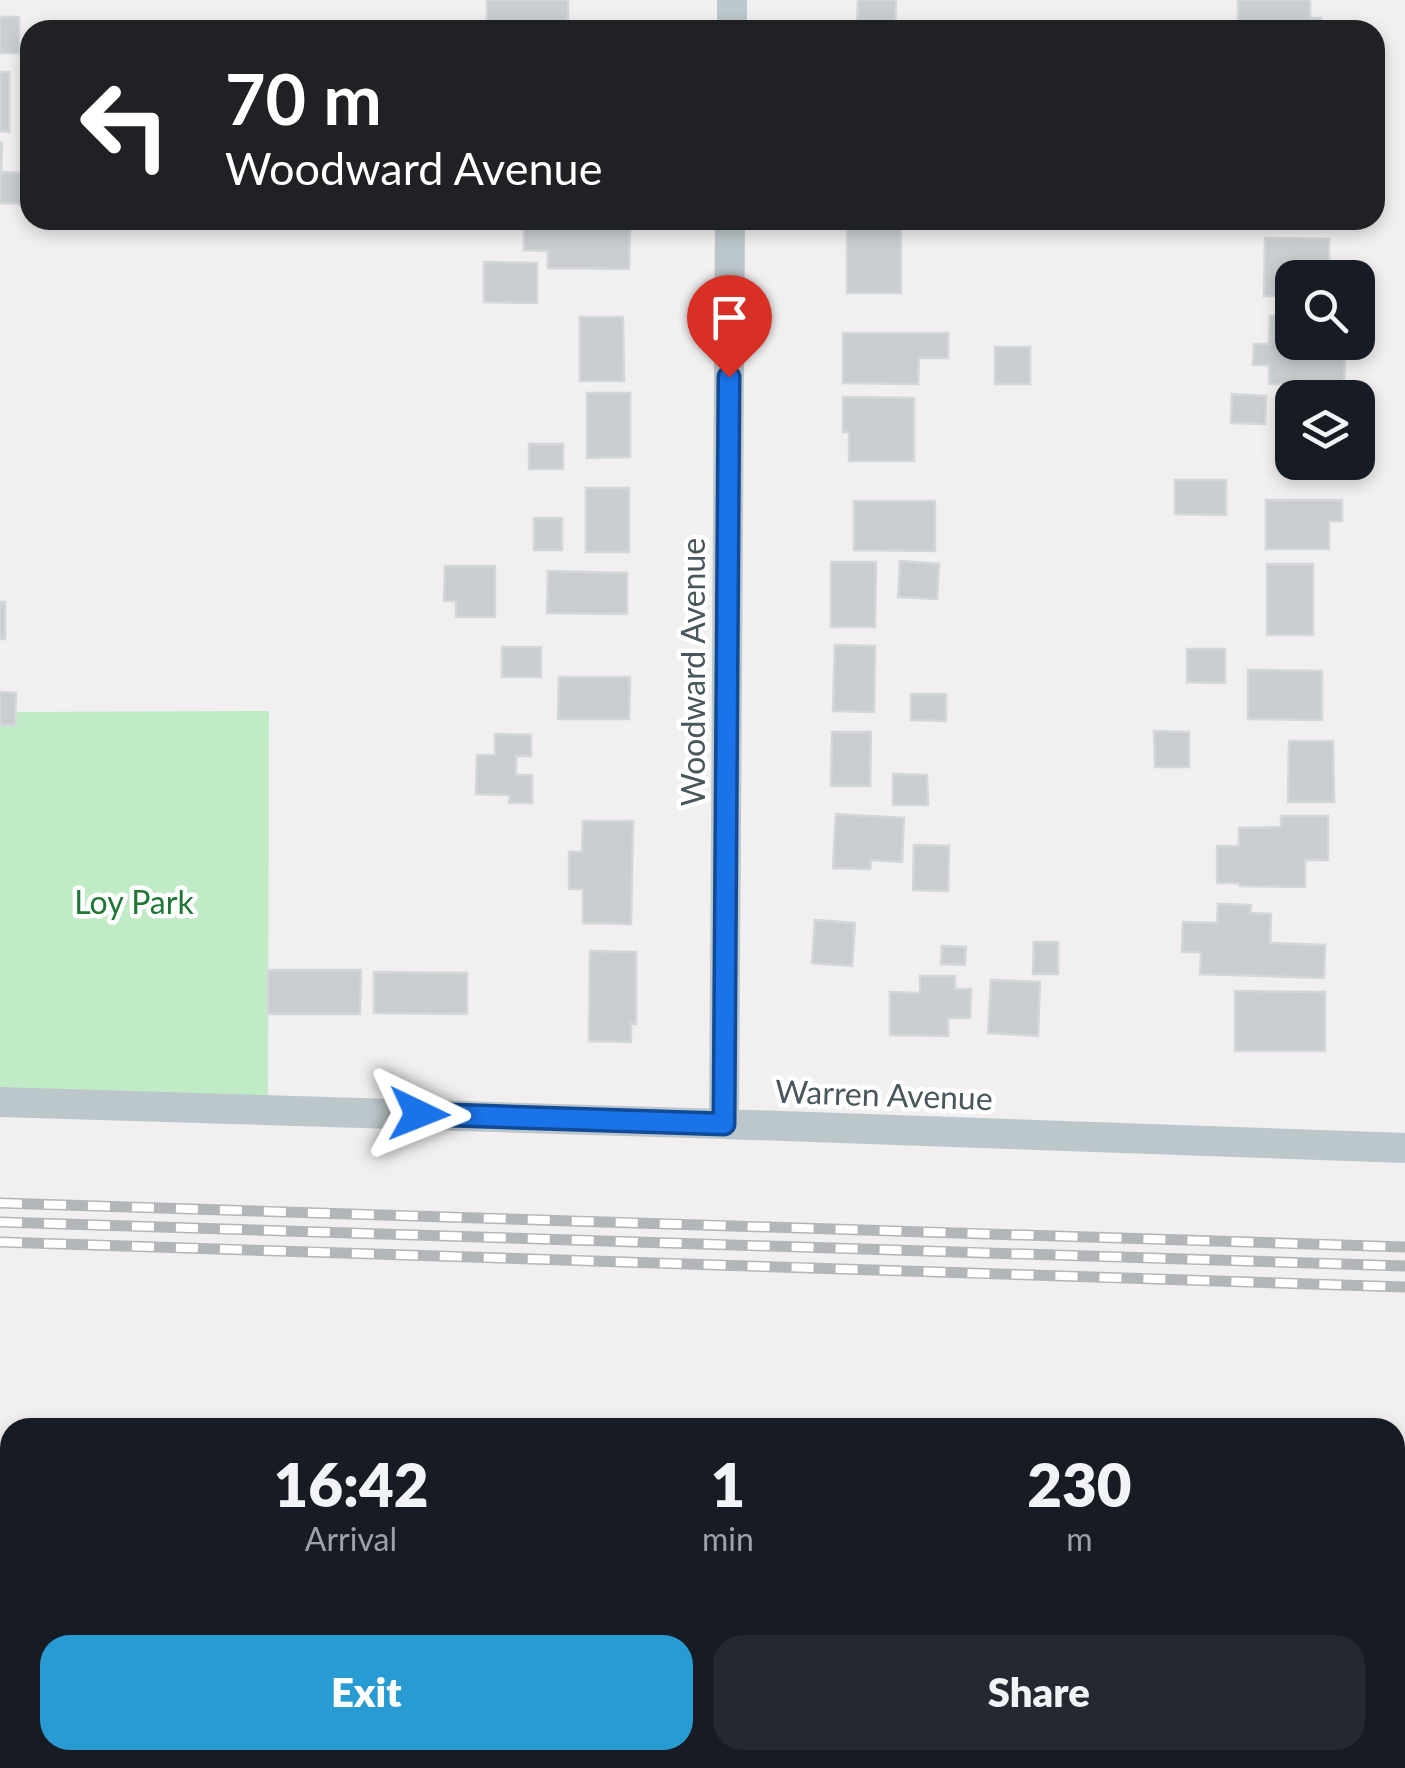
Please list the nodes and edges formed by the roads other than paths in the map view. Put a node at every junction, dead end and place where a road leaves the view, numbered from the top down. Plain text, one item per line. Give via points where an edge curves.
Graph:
1 (730, 230) edge
2 (0, 1102) edge
3 (724, 1124) junction
4 (1405, 1148) edge

1 - 3 street, Woodward Avenue
2 - 3 street, Warren Avenue
3 - 4 street, Warren Avenue

